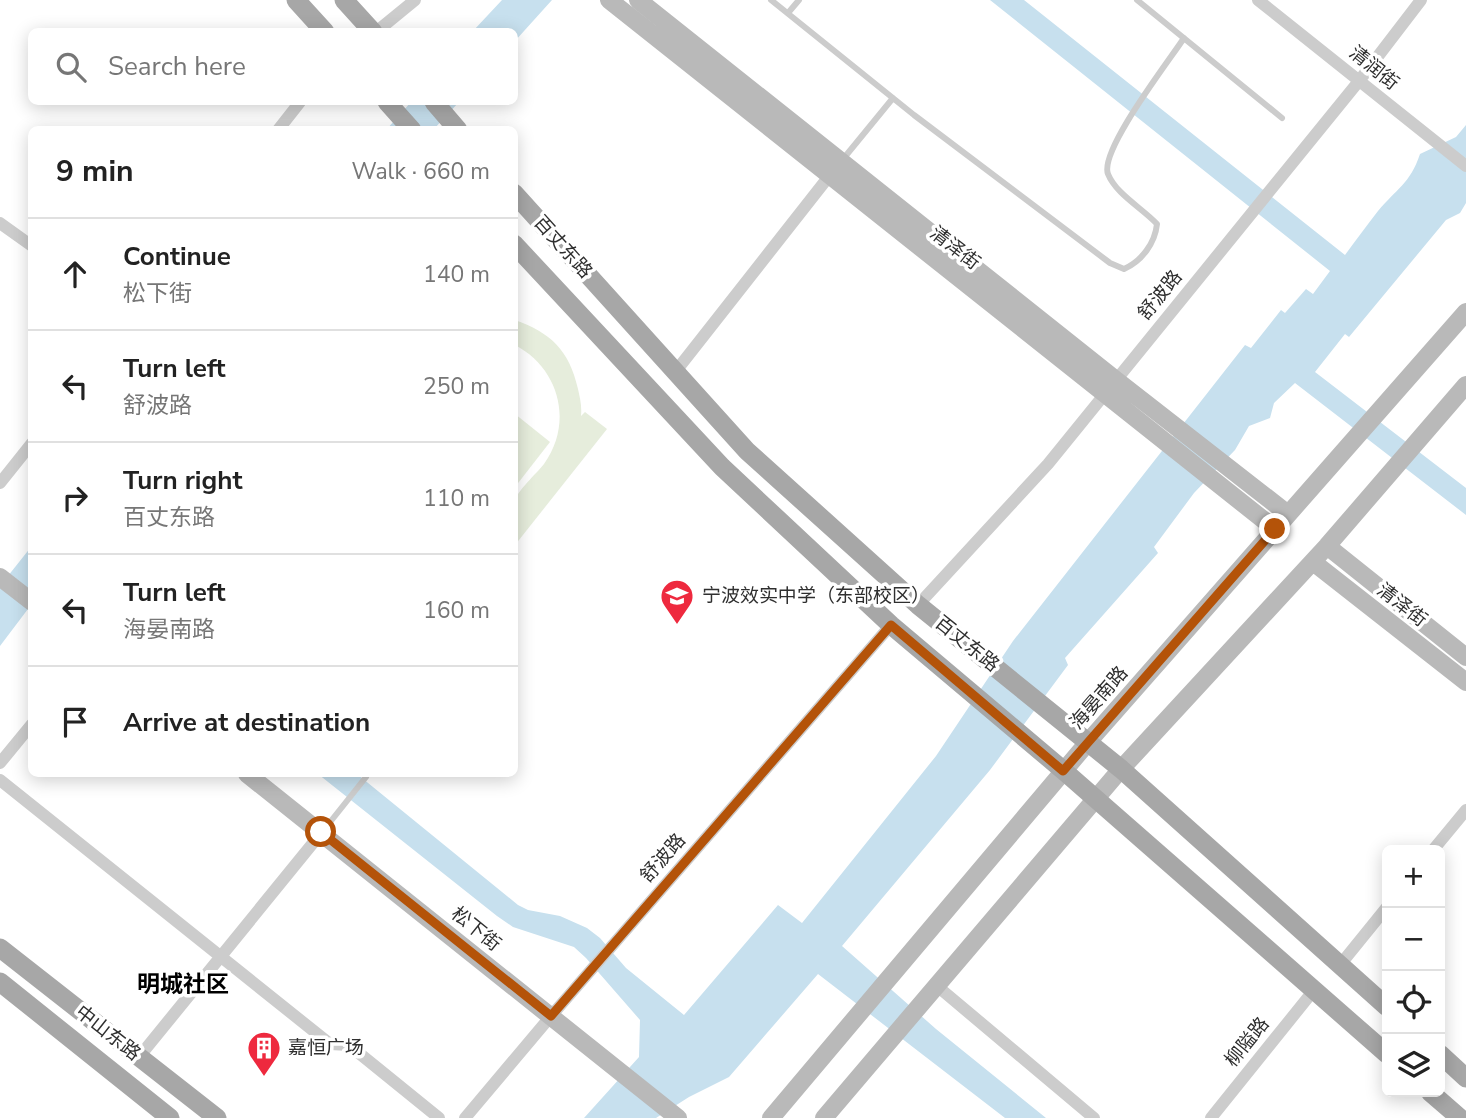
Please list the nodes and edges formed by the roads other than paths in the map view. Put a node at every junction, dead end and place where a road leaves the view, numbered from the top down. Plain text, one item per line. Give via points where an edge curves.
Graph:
1 (296, 0) edge
2 (344, 0) edge
3 (415, 0) edge
4 (609, 0) edge
5 (638, 0) edge
6 (771, 0) edge
7 (799, 0) edge
8 (1138, 0) edge
9 (1258, 0) edge
10 (1421, 0) edge
11 (788, 13) junction
12 (321, 28) edge
13 (371, 28) edge
14 (380, 28) edge
15 (1184, 38) junction
16 (1359, 81) junction
17 (893, 98) junction
18 (298, 105) edge
19 (390, 105) edge
20 (437, 105) edge
21 (1282, 118) dead end
22 (281, 126) edge
23 (408, 126) edge
24 (455, 126) edge
25 (1466, 166) edge
26 (835, 168) junction
27 (518, 197) edge
28 (0, 223) edge
29 (28, 243) edge
30 (518, 248) edge
31 (1466, 312) edge
32 (676, 371) junction
33 (1466, 385) edge
34 (1110, 387) junction
35 (28, 448) edge
36 (0, 483) edge
37 (1288, 514) junction
38 (1275, 529) junction
39 (1327, 547) junction
40 (1313, 562) junction
41 (0, 576) edge
42 (28, 599) edge
43 (918, 605) junction
44 (891, 625) junction
45 (1466, 657) edge
46 (1466, 682) edge
47 (28, 728) edge
48 (1089, 741) junction
49 (0, 764) edge
50 (1121, 769) junction
51 (1063, 771) junction
52 (251, 777) edge
53 (365, 777) edge
54 (0, 780) edge
55 (1096, 801) junction
56 (1466, 810) edge
57 (321, 832) junction
58 (1437, 845) edge
59 (1386, 908) edge
60 (0, 948) edge
61 (221, 957) junction
62 (1340, 965) junction
63 (0, 982) edge
64 (937, 986) junction
65 (1314, 990) junction
66 (1382, 1003) edge
67 (551, 1016) junction
68 (1382, 1051) edge
69 (139, 1057) junction
70 (1445, 1059) edge
71 (1466, 1078) edge
72 (1436, 1097) edge
73 (170, 1118) edge
74 (217, 1118) edge
75 (439, 1118) edge
76 (465, 1118) edge
77 (678, 1118) edge
78 (771, 1118) edge
79 (824, 1118) edge
80 (1094, 1118) edge
81 (1210, 1118) edge
82 (1460, 1118) edge

1 - 12 main road
2 - 13 main road
3 - 14 street
4 - 26 street, 清泽街
5 - 26 street, 清泽街
6 - 11 lane
7 - 11 lane
8 - 15 lane
9 - 16 street, 清润街
10 - 16 street, 舒波路
11 - 17 lane
15 - 17 lane via 1107,156 1106,171 1114,186 1157,225 1148,250 1124,269
15 - 21 lane
16 - 25 street, 清润街
16 - 34 street, 舒波路
17 - 26 lane
18 - 22 street
19 - 23 main road
20 - 24 main road
26 - 32 street
26 - 34 street, 清泽街
27 - 32 main road, 百丈东路
28 - 29 street
30 - 44 main road, 百丈东路 via 722,467
31 - 37 street, 海晏南路
32 - 43 main road, 百丈东路 via 747,451
33 - 39 street
34 - 37 street, 清泽街
34 - 38 street, 清泽街
34 - 43 street, 舒波路 via 1048,464
35 - 36 street
37 - 38 street, 海晏南路
38 - 48 street, 海晏南路
39 - 40 street
39 - 45 street, 清泽街
40 - 46 street, 清泽街
40 - 50 street
41 - 42 street
43 - 48 main road, 百丈东路
44 - 51 main road, 百丈东路
44 - 67 street, 舒波路
47 - 49 street
48 - 50 main road, 百丈东路
48 - 51 street, 海晏南路
50 - 55 street
50 - 62 main road, 百丈东路
51 - 55 main road, 百丈东路
51 - 78 street, 海晏南路
52 - 57 street, 松下街
53 - 57 lane
54 - 61 street
55 - 64 street
55 - 65 main road, 百丈东路
56 - 58 street
57 - 61 street
57 - 67 street, 松下街
59 - 62 street
60 - 69 main road, 中山东路
61 - 69 street
61 - 75 street via 330,1044 349,1045
62 - 66 main road, 百丈东路
63 - 73 main road, 中山东路
64 - 79 street
64 - 80 street
65 - 68 main road, 百丈东路
65 - 81 street, 柳隘路
67 - 76 street, 舒波路
67 - 77 street, 松下街
69 - 74 main road, 中山东路
70 - 71 main road
72 - 82 main road

